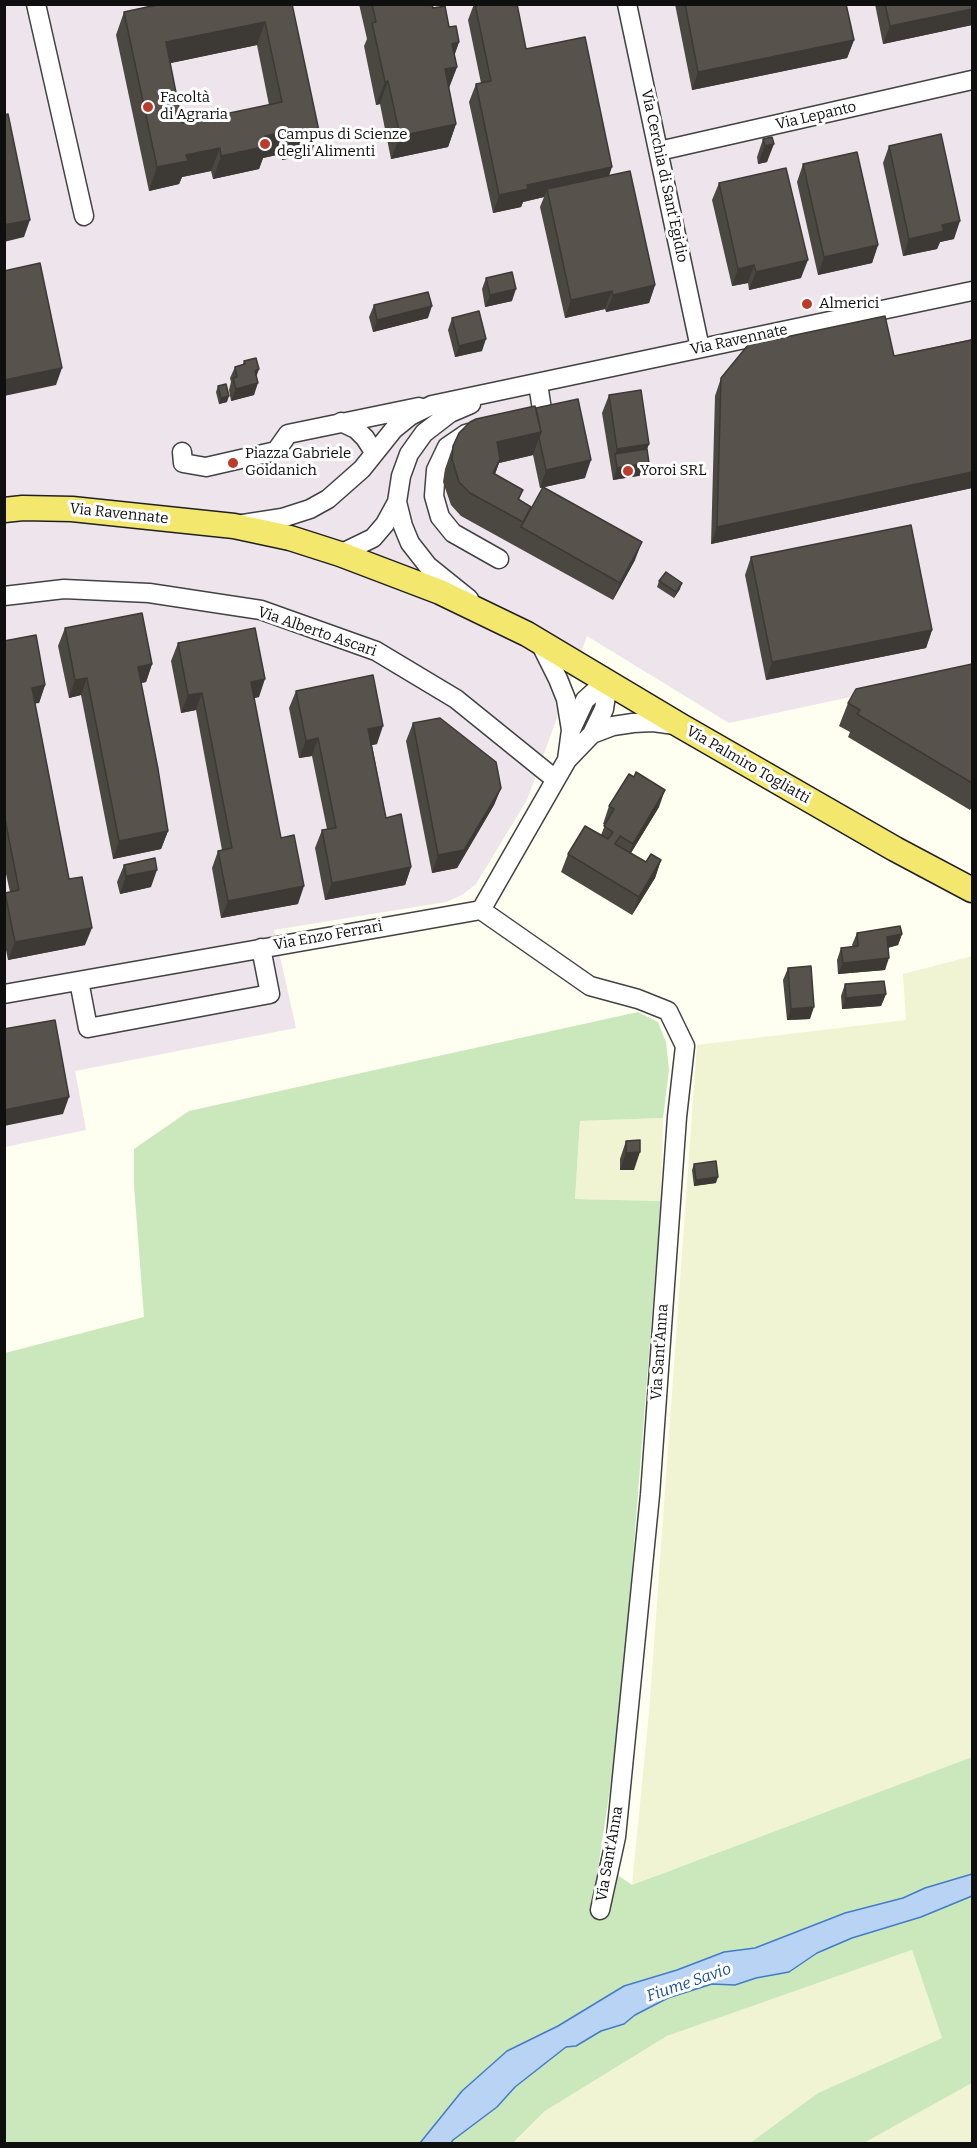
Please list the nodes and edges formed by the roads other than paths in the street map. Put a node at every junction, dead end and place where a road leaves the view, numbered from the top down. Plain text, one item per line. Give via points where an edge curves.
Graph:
1 (36, 4) edge
2 (627, 4) edge
3 (972, 80) edge
4 (659, 152) junction
5 (84, 216) dead end
6 (972, 291) edge
7 (699, 348) junction
8 (538, 384) junction
9 (505, 390) junction
10 (432, 405) junction
11 (341, 422) junction
12 (511, 423) edge
13 (489, 428) edge
14 (182, 452) dead end
15 (374, 452) junction
16 (397, 501) junction
17 (4, 510) edge
18 (234, 526) junction
19 (340, 554) junction
20 (499, 559) dead end
21 (428, 566) joint
22 (4, 596) edge
23 (533, 637) junction
24 (608, 683) junction
25 (681, 726) junction
26 (571, 730) junction
27 (592, 734) junction
28 (567, 760) junction
29 (555, 779) junction
30 (972, 890) edge
31 (481, 910) junction
32 (261, 948) junction
33 (79, 981) junction
34 (4, 994) edge
35 (600, 1910) dead end

1 - 5 street
2 - 4 street, Via Cerchia di Sant'Egidio
3 - 4 street, Via Lepanto
4 - 7 street, Via Cerchia di Sant'Egidio
6 - 7 street, Via Ravennate
7 - 8 street, Via Ravennate
8 - 9 street, Via Ravennate
8 - 12 street via 543,416
9 - 10 street, Via Ravennate
9 - 16 street, Via Ravennate via 450,412 424,433 409,454
10 - 11 street
10 - 15 street, Via Ravennate via 410,416
11 - 14 street via 288,434 276,451 206,467 183,463
11 - 15 street via 356,429
13 - 20 street via 466,434 447,447 436,470 434,495 440,517 453,532
15 - 18 street, Via Ravennate via 345,486 319,504 282,518
16 - 19 street, Via Ravennate via 373,538
16 - 21 street, Via Ravennate via 410,543
17 - 18 main road, Via Ravennate via 72,509
18 - 19 main road, Via Ravennate
19 - 23 main road, Via Palmiro Togliatti via 440,592
21 - 23 street, Via Palmiro Togliatti via 473,601
22 - 29 street, Via Alberto Ascari via 64,589 149,593 261,610 376,651 456,699
23 - 24 main road, Via Palmiro Togliatti
23 - 26 street via 558,679
24 - 25 main road, Via Palmiro Togliatti
24 - 26 street via 585,700
24 - 27 street via 604,709
25 - 27 street via 633,723
25 - 30 main road, Via Palmiro Togliatti
26 - 28 street
27 - 28 street
28 - 29 street
29 - 31 street
31 - 32 street, Via Enzo Ferrari
31 - 35 street, Via Sant'Anna via 591,986 668,1011 685,1046 647,1531 616,1837
32 - 33 street, Via Enzo Ferrari
32 - 33 street via 270,994 88,1029
33 - 34 street, Via Enzo Ferrari

